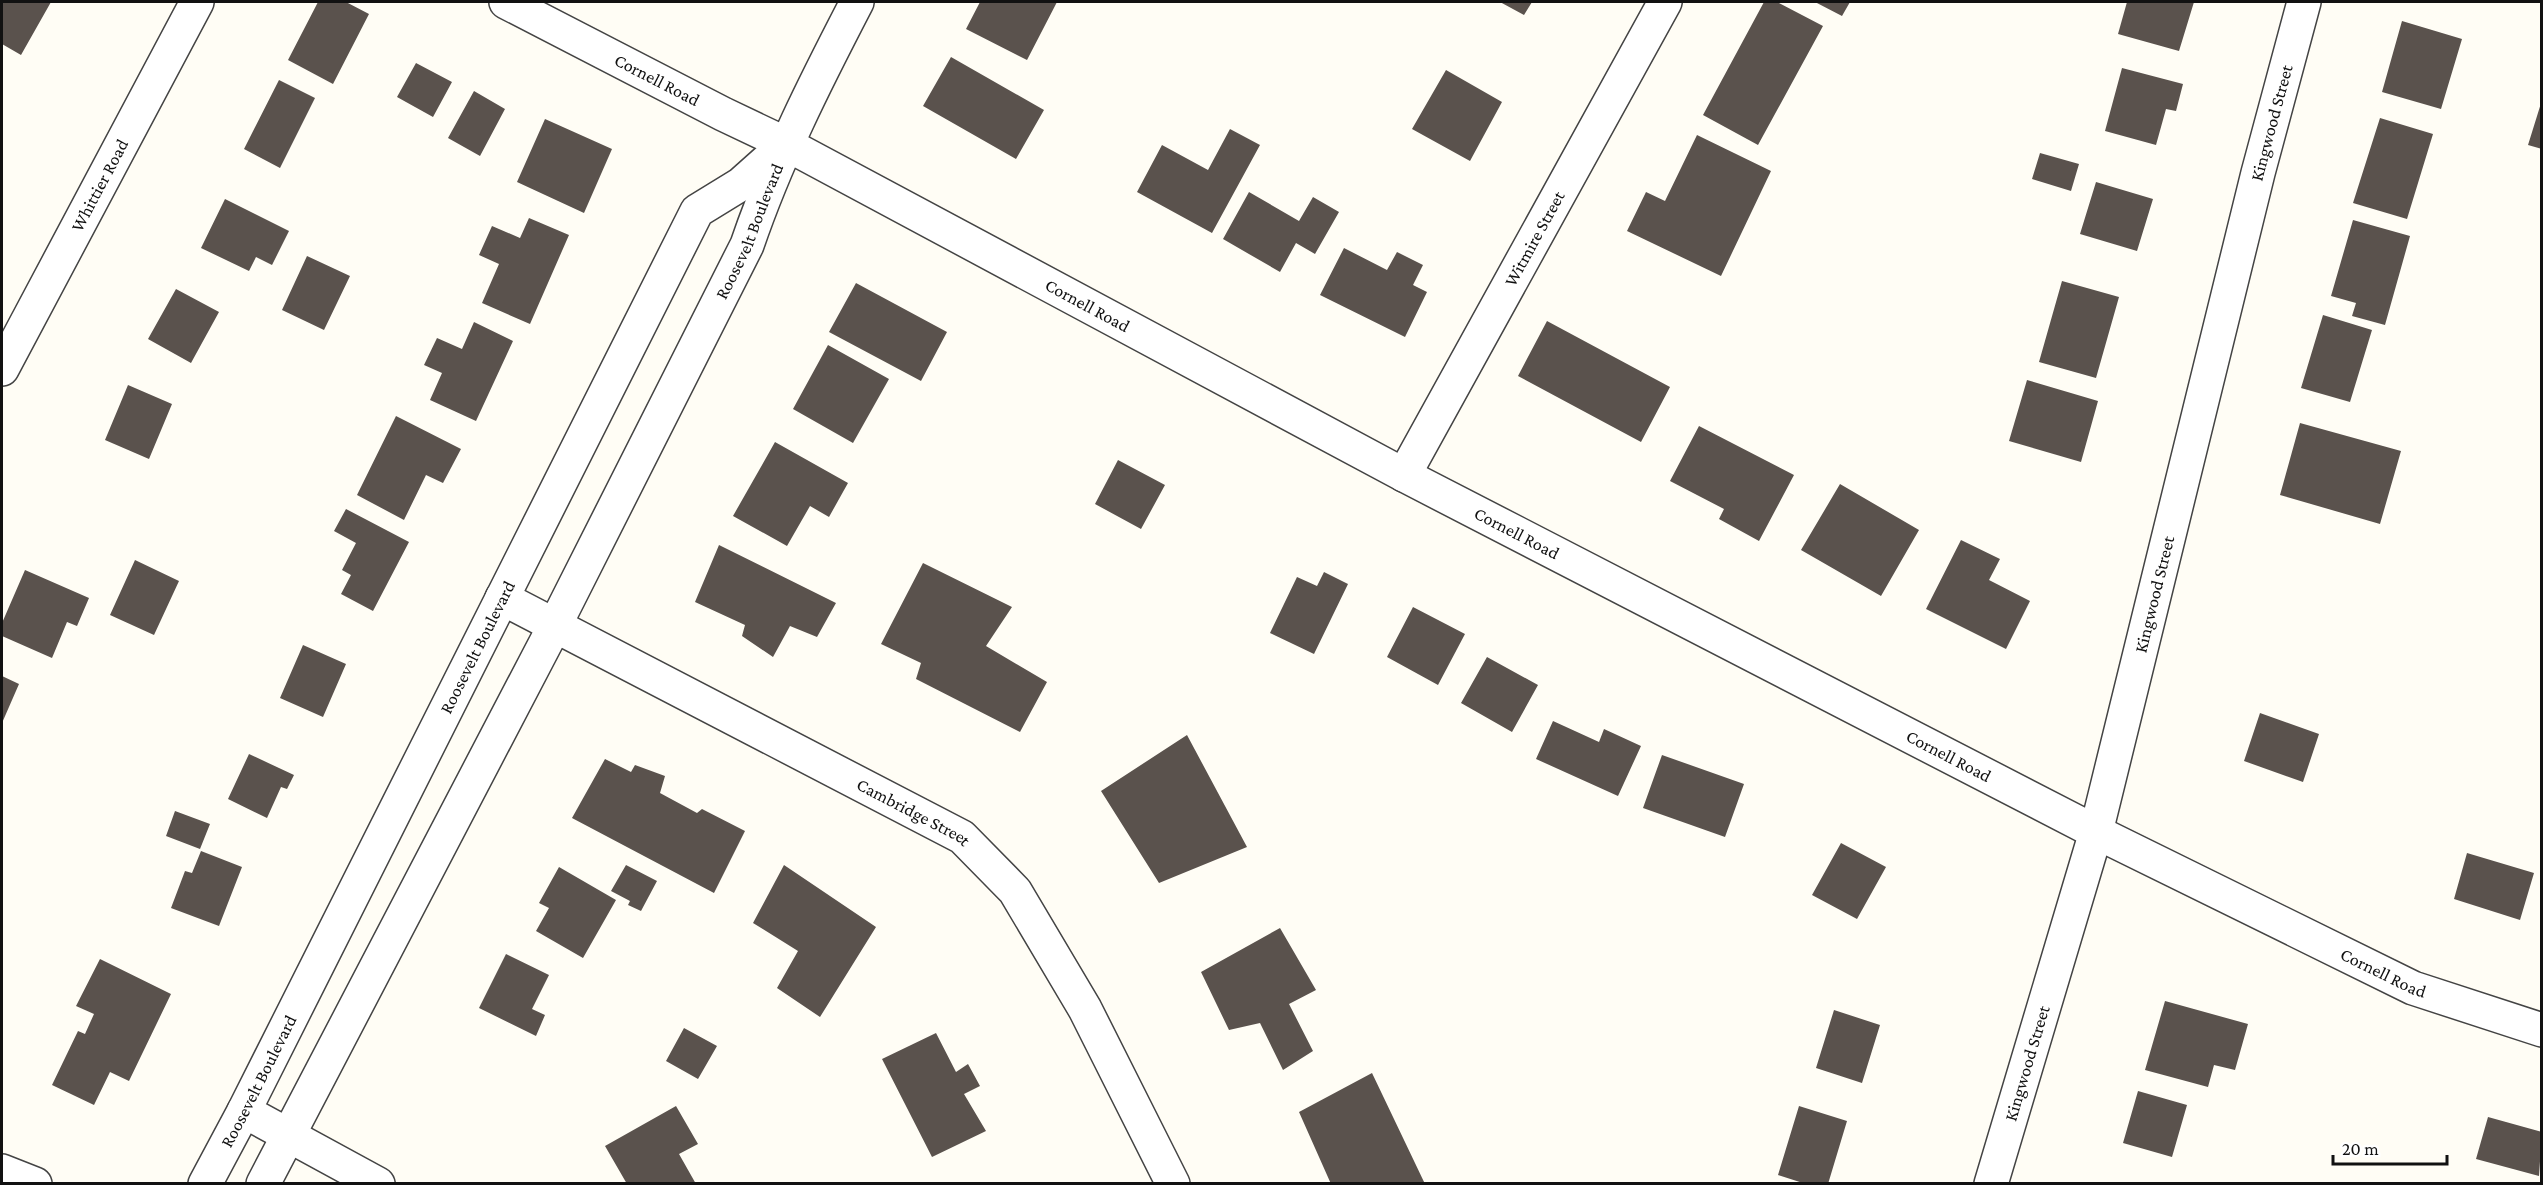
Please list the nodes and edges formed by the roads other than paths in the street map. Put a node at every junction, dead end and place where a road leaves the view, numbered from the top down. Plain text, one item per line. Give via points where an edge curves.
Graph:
1 (197, 2) edge
2 (506, 2) edge
3 (857, 2) edge
4 (1665, 2) edge
5 (2304, 2) edge
6 (786, 144) junction
7 (2, 369) edge
8 (1404, 475) junction
9 (502, 598) junction
10 (554, 627) junction
11 (2096, 832) junction
12 (2541, 1030) edge
13 (244, 1111) junction
14 (290, 1136) junction
15 (2, 1171) edge
16 (35, 1184) edge
17 (205, 1184) edge
18 (263, 1184) edge
19 (378, 1184) edge
20 (1173, 1184) edge
21 (1991, 1184) edge

1 - 7 street, Whittier Road
2 - 6 street, Cornell Road
3 - 6 street, Roosevelt Boulevard
4 - 8 street, Witmire Street
5 - 11 street, Kingwood Street via 2258,173
6 - 8 street, Cornell Road
6 - 9 street, Roosevelt Boulevard via 741,184 697,211
6 - 10 street, Roosevelt Boulevard via 747,245
8 - 11 street, Cornell Road
9 - 10 street, Cambridge Street
9 - 13 street, Roosevelt Boulevard
10 - 14 street, Roosevelt Boulevard
10 - 20 street, Cambridge Street via 963,837 1015,891 1085,1009
11 - 12 street, Cornell Road via 2413,988
11 - 21 street, Kingwood Street
13 - 14 street
13 - 17 street, Roosevelt Boulevard
14 - 18 street, Roosevelt Boulevard
14 - 19 street
15 - 16 street

